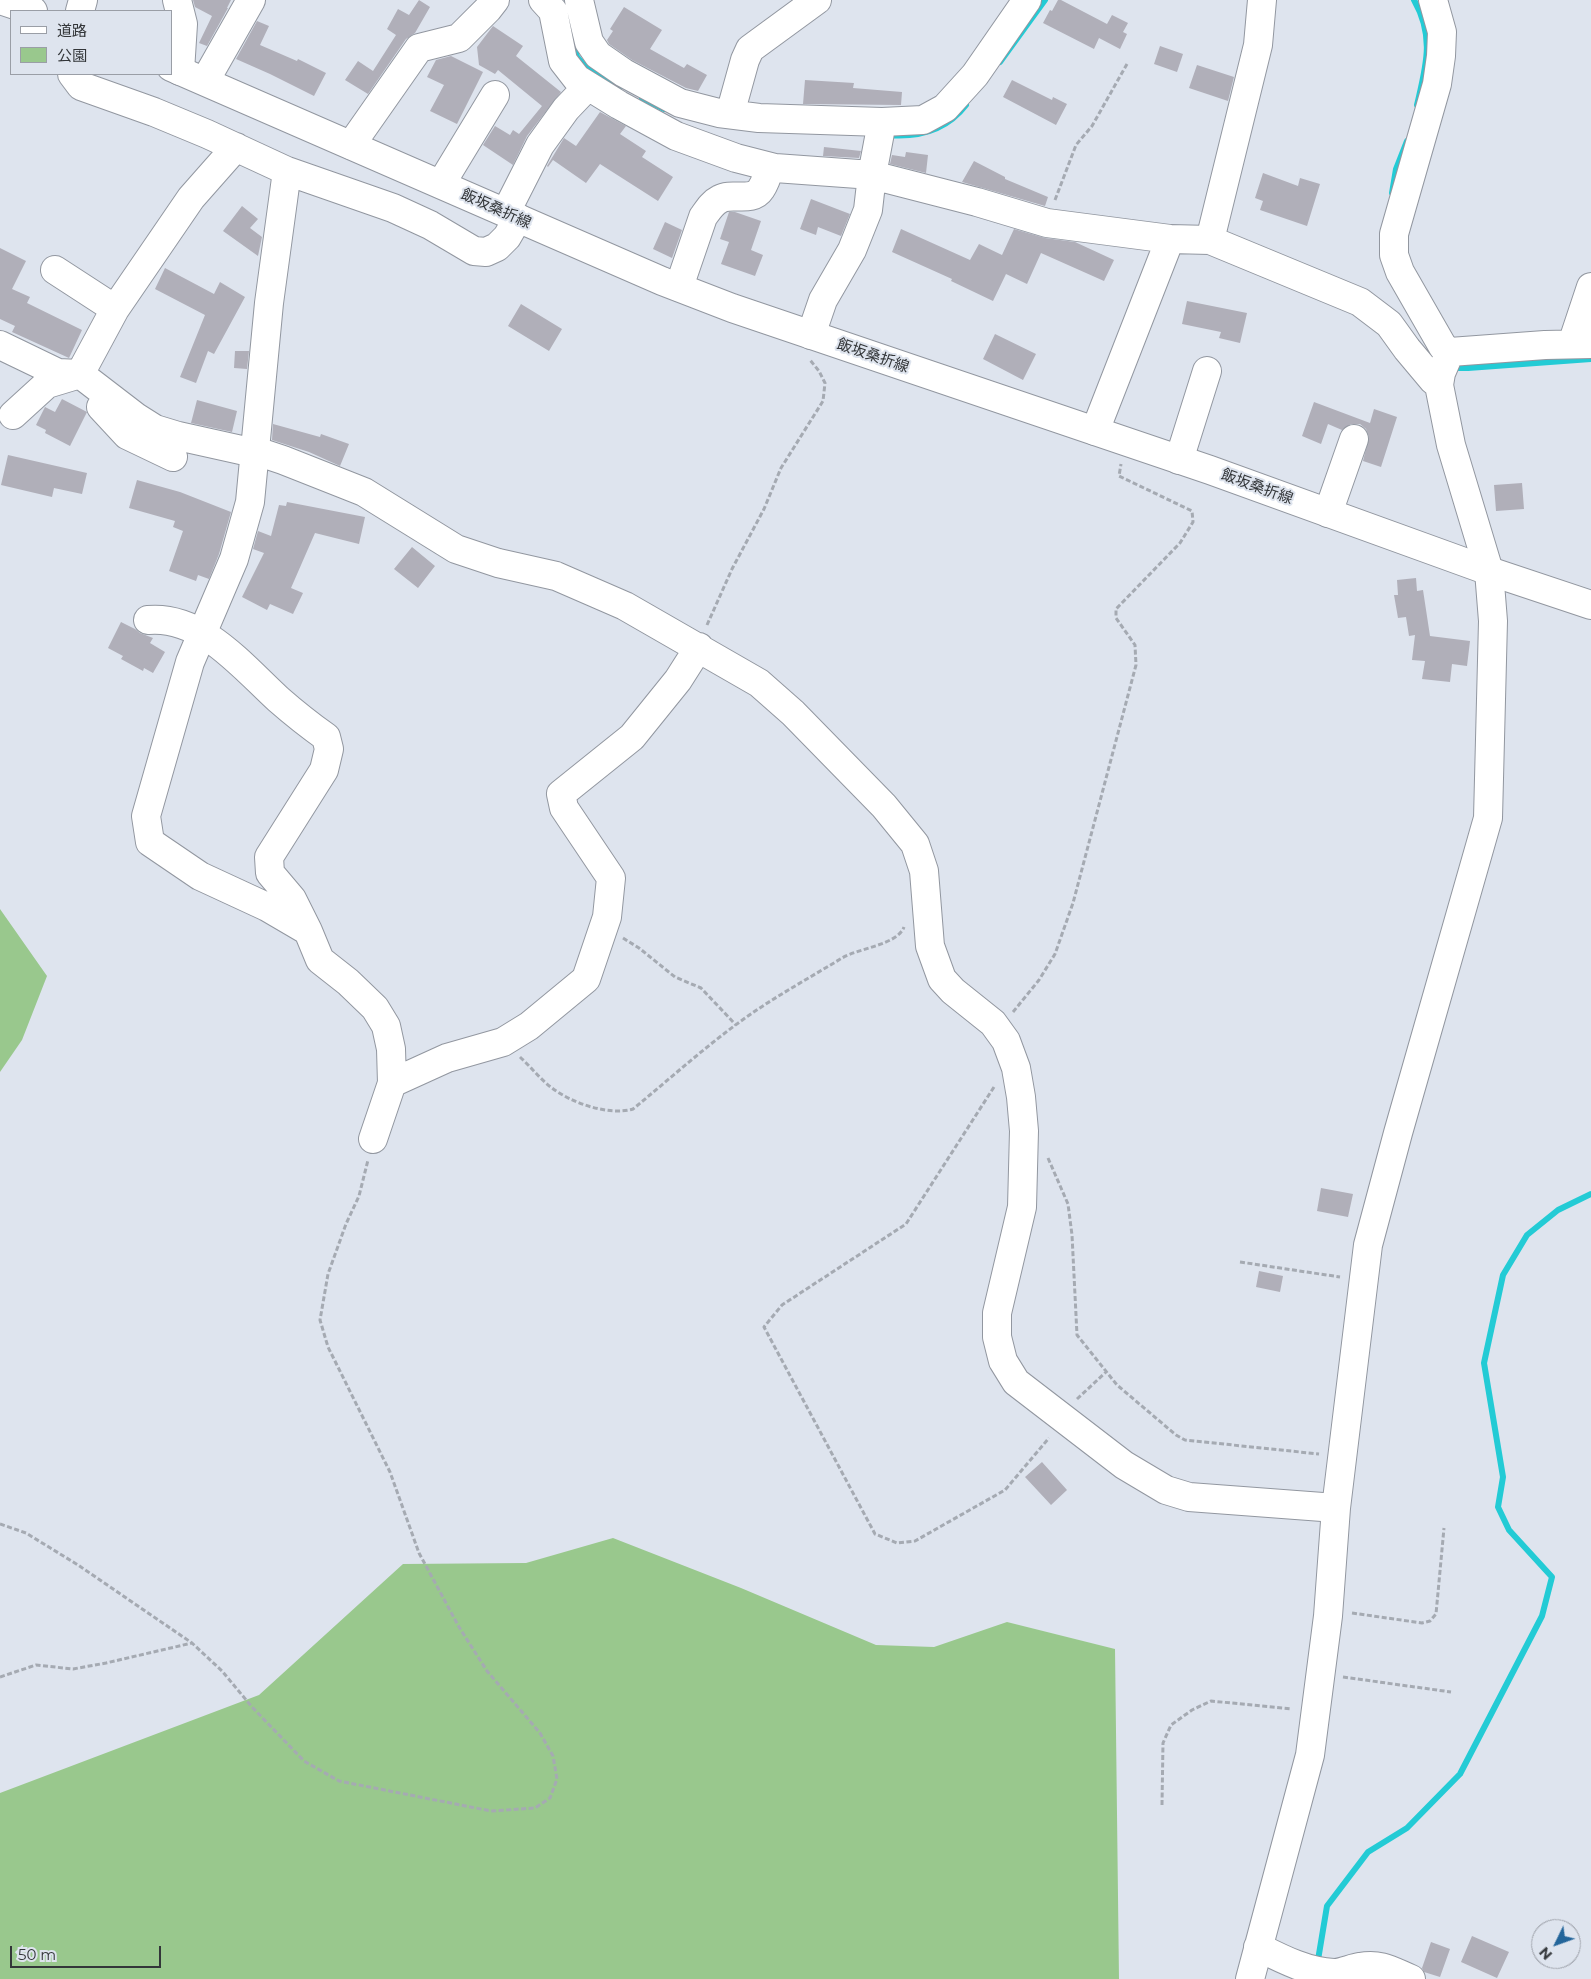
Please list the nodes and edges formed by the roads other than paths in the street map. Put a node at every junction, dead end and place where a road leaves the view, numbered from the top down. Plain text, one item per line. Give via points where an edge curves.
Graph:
1 (0, 0) edge
2 (177, 0) edge
3 (251, 0) edge
4 (495, 0) edge
5 (543, 0) edge
6 (579, 0) edge
7 (817, 0) edge
8 (1027, 0) edge
9 (1262, 0) edge
10 (1433, 0) edge
11 (30, 10) edge
12 (587, 70) junction
13 (186, 73) edge
14 (73, 75) edge
15 (495, 94) dead end
16 (730, 114) junction
17 (880, 133) junction
18 (351, 145) junction
19 (236, 147) junction
20 (770, 167) junction
21 (287, 171) junction
22 (872, 175) junction
23 (441, 184) junction
24 (512, 215) junction
25 (1170, 239) junction
26 (1210, 240) junction
27 (55, 270) dead end
28 (678, 287) junction
29 (1591, 287) edge
30 (115, 309) junction
31 (811, 335) junction
32 (1582, 344) edge
33 (0, 345) edge
34 (1444, 368) junction
35 (1207, 371) dead end
36 (80, 374) junction
37 (13, 415) dead end
38 (1095, 431) junction
39 (1354, 439) dead end
40 (256, 451) junction
41 (173, 457) dead end
42 (1179, 460) junction
43 (1328, 513) junction
44 (1489, 572) junction
45 (1591, 605) edge
46 (148, 620) dead end
47 (203, 633) junction
48 (699, 647) junction
49 (308, 931) junction
50 (392, 1083) junction
51 (373, 1140) road end
52 (1336, 1508) junction
53 (1258, 1947) junction
54 (1250, 1979) edge
55 (1411, 1979) edge

1 - 11 street
2 - 13 street via 183,24
3 - 13 street
4 - 18 street via 459,38 419,48
5 - 12 street via 553,11 562,61
6 - 12 street via 589,42
7 - 16 street via 750,49
8 - 17 street via 975,75 945,108 923,120
9 - 26 street via 1258,45
10 - 34 street via 1442,32 1437,84 1394,234 1394,254 1408,288 1443,347
12 - 16 street via 624,73 680,104
12 - 20 street via 676,136
12 - 24 street via 566,109 540,144
13 - 18 street, 飯坂桑折線
14 - 19 street via 81,86 154,112
15 - 23 street
16 - 17 street
17 - 22 street
18 - 23 street, 飯坂桑折線
19 - 21 street
19 - 30 street via 191,198
20 - 22 street
20 - 28 street via 761,190 754,196 720,198 710,207 703,217
21 - 24 street via 393,208 474,251 486,252 497,247 507,237
21 - 40 street via 269,303
22 - 25 street via 1047,223
22 - 31 street via 868,210 852,250 823,300
23 - 24 street, 飯坂桑折線
24 - 28 street, 飯坂桑折線
25 - 26 street
25 - 38 street
26 - 34 street via 1360,302 1389,324 1417,361
27 - 30 street
28 - 31 street, 飯坂桑折線
29 - 32 street
30 - 36 street
31 - 38 street, 飯坂桑折線
32 - 34 street via 1545,345
33 - 36 street via 58,373
34 - 44 street via 1451,445
35 - 42 street
36 - 37 street via 47,384
36 - 40 street via 155,429
36 - 41 street via 91,397 127,435
38 - 42 street, 飯坂桑折線
39 - 43 street
40 - 47 street via 250,502 240,540
40 - 48 street via 364,492 456,549 498,563 556,576 625,606
42 - 43 street, 飯坂桑折線
43 - 44 street, 飯坂桑折線
44 - 45 street, 飯坂桑折線
44 - 52 street via 1493,621 1488,818 1368,1245
46 - 47 street via 162,619
47 - 49 street via 326,737 329,749 324,770 269,857 270,873 292,899
47 - 49 street via 190,662 146,816 150,842 200,876 267,907
48 - 50 street via 678,680 632,737 561,794 564,808 611,878 607,917 586,979 529,1026 503,1042 447,1058
48 - 52 street via 759,683 792,712 903,828 915,844 924,871 930,946 942,978 993,1023 1006,1041 1016,1068 1021,1097 1024,1131 1022,1207 996,1313 997,1338 1003,1361 1016,1382 1124,1465 1166,1490 1189,1498
49 - 50 street via 320,960 375,1008 386,1026 391,1049
50 - 51 street
52 - 53 street via 1328,1610 1310,1755
53 - 54 street
53 - 55 street via 1287,1962 1313,1970 1335,1974 1378,1965

